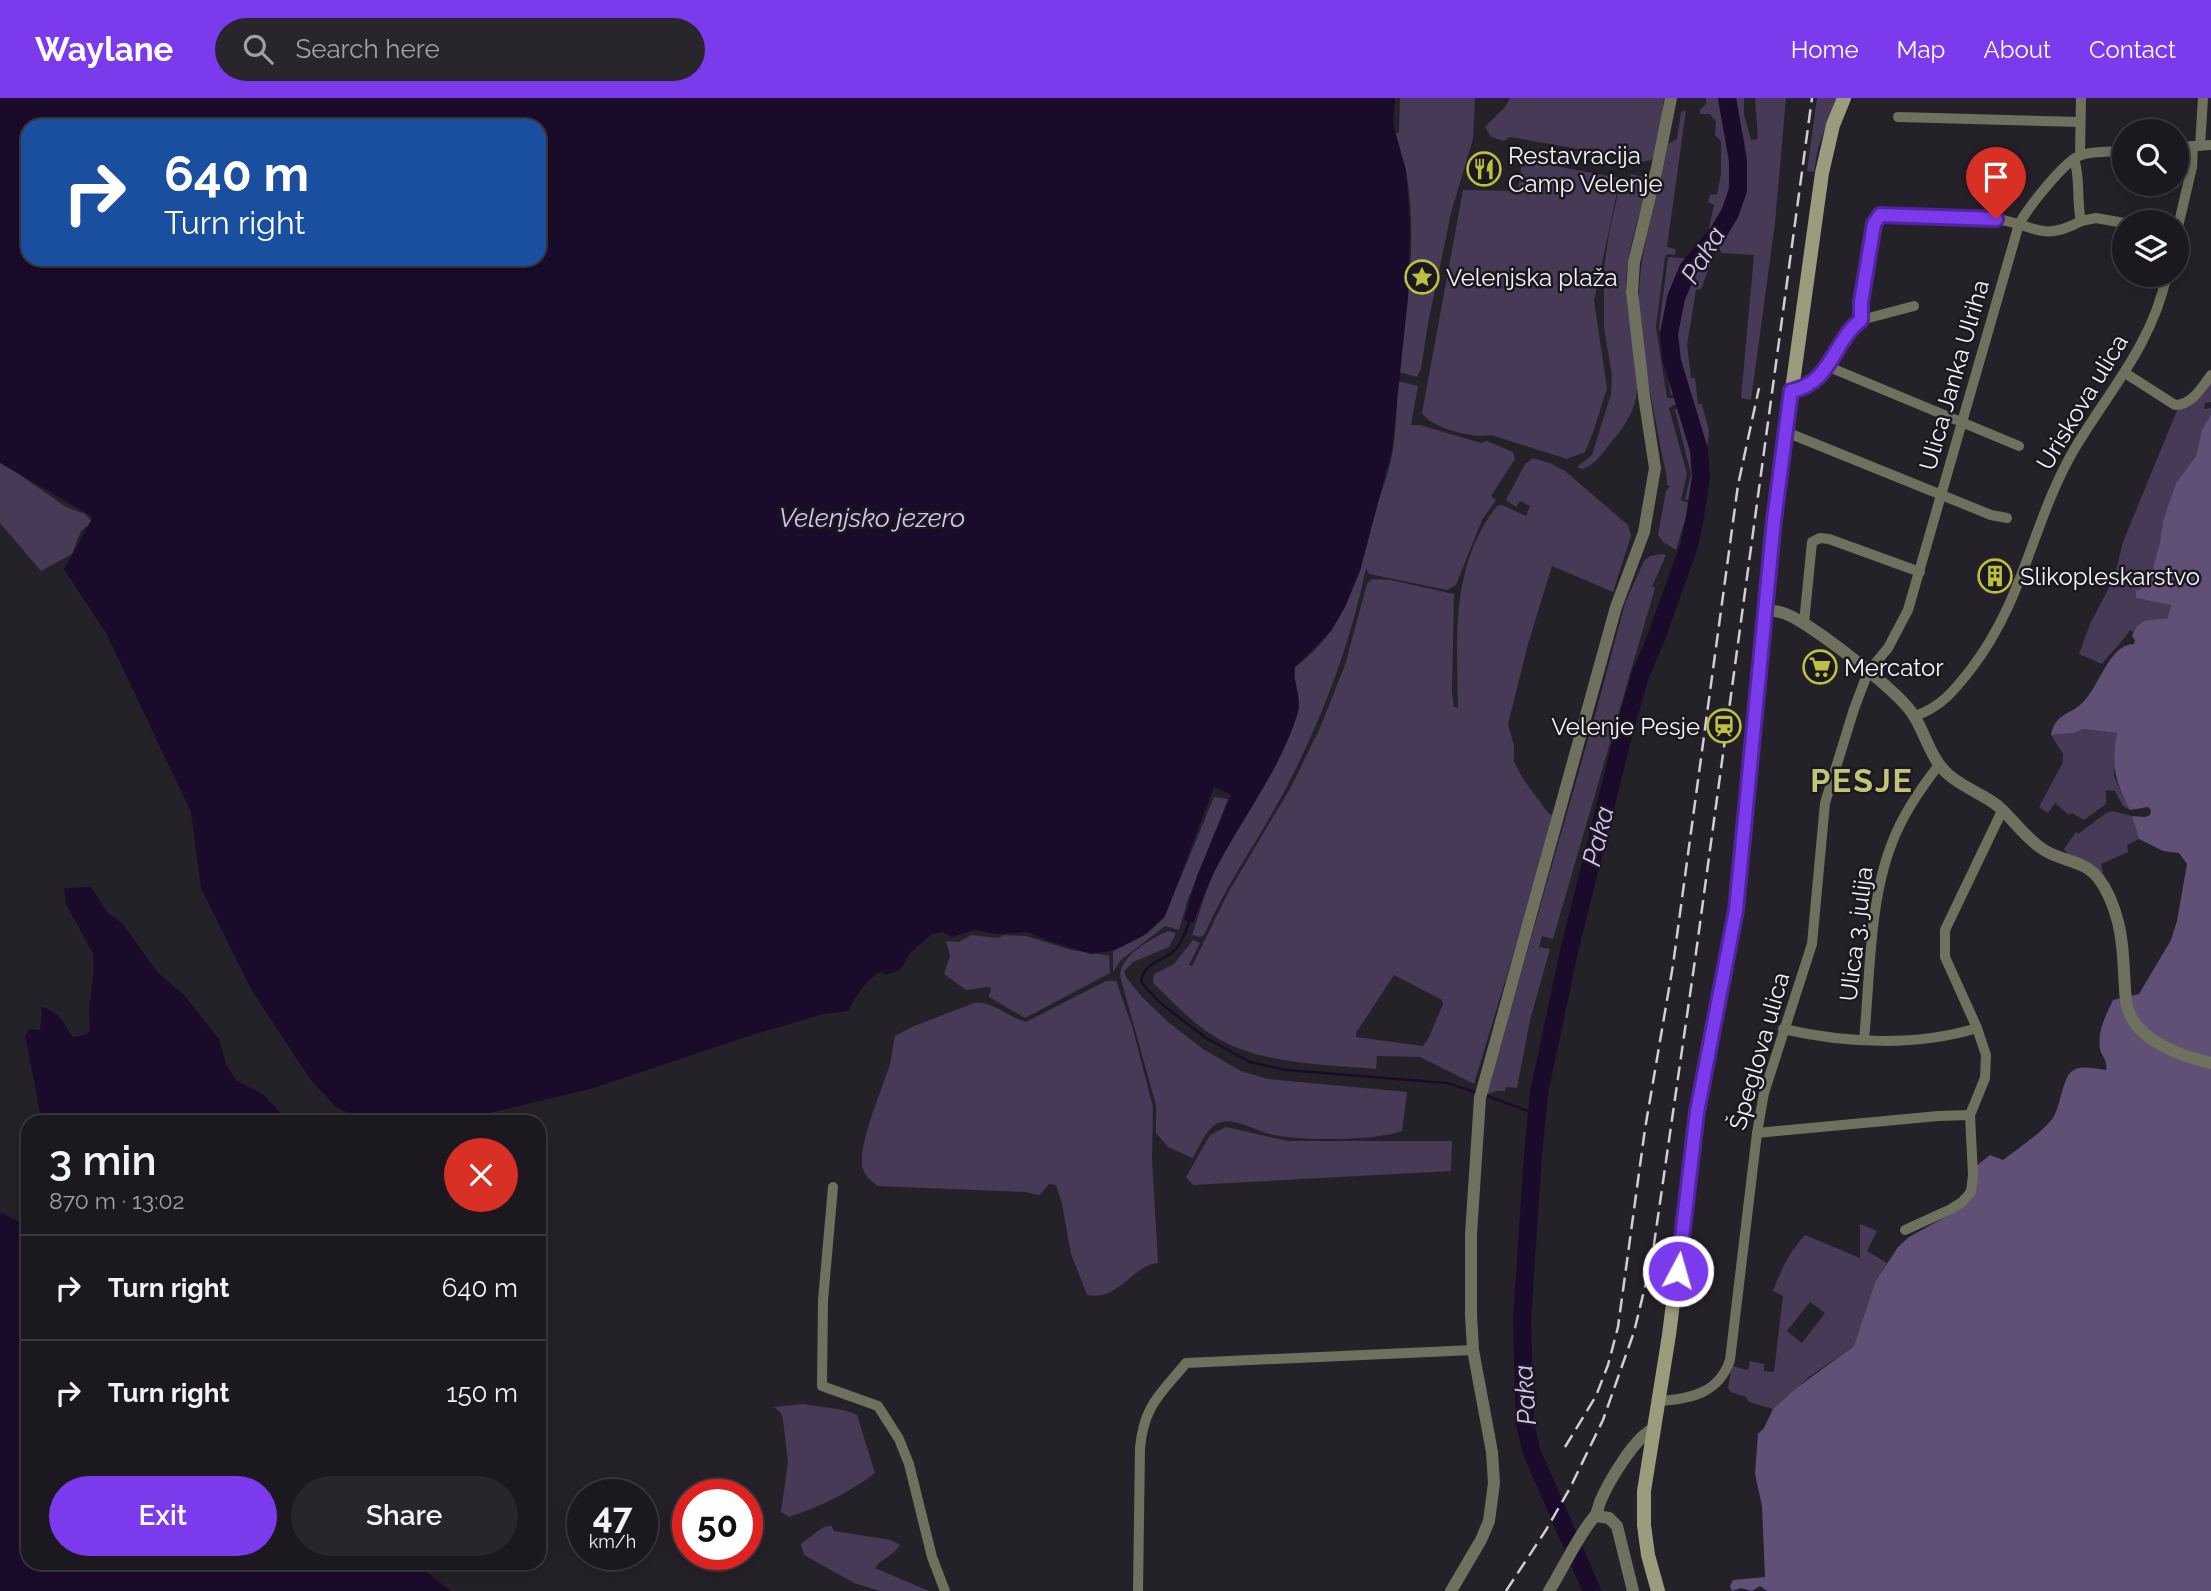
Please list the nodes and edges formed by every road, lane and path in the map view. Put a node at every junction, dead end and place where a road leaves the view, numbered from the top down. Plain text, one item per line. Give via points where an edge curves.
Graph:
1 (1671, 98) edge
2 (1844, 98) edge
3 (2081, 98) edge
4 (2203, 98) edge
5 (1898, 117) dead end
6 (2080, 122) junction
7 (2202, 146) edge
8 (2112, 153) edge
9 (2077, 157) junction
10 (2182, 210) edge
11 (2112, 220) edge
12 (2081, 221) junction
13 (2019, 224) junction
14 (2164, 287) edge
15 (1914, 306) dead end
16 (1861, 320) junction
17 (1829, 367) junction
18 (2125, 373) junction
19 (2211, 375) edge
20 (1791, 391) junction
21 (1962, 422) junction
22 (1786, 432) junction
23 (2019, 446) dead end
24 (1942, 494) junction
25 (2007, 518) dead end
26 (1920, 572) junction
27 (1766, 610) junction
28 (1804, 623) junction
29 (1868, 672) junction
30 (1915, 716) junction
31 (1939, 765) junction
32 (2002, 811) junction
33 (1977, 1028) junction
34 (1783, 1029) junction
35 (1864, 1040) junction
36 (2211, 1063) edge
37 (1970, 1115) junction
38 (1756, 1133) junction
39 (833, 1187) dead end
40 (1905, 1230) dead end
41 (1473, 1350) junction
42 (1659, 1401) junction
43 (1654, 1429) junction
44 (1591, 1521) junction
45 (1553, 1585) edge
46 (945, 1591) edge
47 (1138, 1591) edge
48 (1451, 1591) edge
49 (1633, 1591) edge
50 (1658, 1591) edge

1 - 41 street via 1634,262 1632,292 1656,468 1644,531 1616,607 1479,1098 1471,1234
2 - 20 main road via 1822,173
3 - 6 street
4 - 7 street
5 - 6 street
6 - 9 street
7 - 10 street
8 - 9 street
9 - 12 street
9 - 13 street, Ulica Janka Ulriha
11 - 12 street
12 - 13 street via 2045,232
13 - 16 street via 1996,219 1880,215 1874,224
13 - 21 street, Ulica Janka Ulriha
14 - 18 street, Uriskova ulica via 2151,327
15 - 16 street
16 - 17 street via 1849,331
17 - 20 street
17 - 21 street
18 - 19 street via 2175,405 2197,393
18 - 30 street, Uriskova ulica via 2056,485 2022,578 1995,635 1952,693
20 - 22 main road
21 - 23 street
21 - 24 street, Ulica Janka Ulriha
22 - 24 street
22 - 27 main road
24 - 25 street
24 - 26 street, Ulica Janka Ulriha
26 - 28 street via 1829,538 1816,539 1812,542
26 - 29 street, Ulica Janka Ulriha via 1899,630
27 - 28 street
27 - 42 main road via 1736,910 1697,1112
28 - 29 street
29 - 30 street
29 - 34 street, Špeglova ulica via 1825,803 1812,944
30 - 31 street
31 - 32 street
31 - 35 street, Ulica 3. julija via 1908,809 1886,859 1877,901
32 - 33 street via 1945,930 1945,957
32 - 36 street via 2034,843 2087,867 2106,889 2125,955 2126,1003 2137,1025 2157,1042
33 - 35 street via 1943,1036
33 - 37 street via 1986,1069
34 - 35 street
34 - 38 street, Špeglova ulica
37 - 38 street
37 - 40 street via 1971,1192 1951,1209
38 - 42 street, Špeglova ulica via 1726,1373 1711,1388 1686,1398
39 - 46 street via 823,1300 822,1386 878,1406 899,1439
41 - 47 street via 1186,1363 1151,1406 1142,1425
41 - 48 street via 1494,1483 1481,1540
42 - 43 main road
43 - 44 street via 1637,1440
43 - 50 main road via 1644,1491 1644,1525
44 - 45 street
44 - 49 street via 1609,1518 1617,1526

